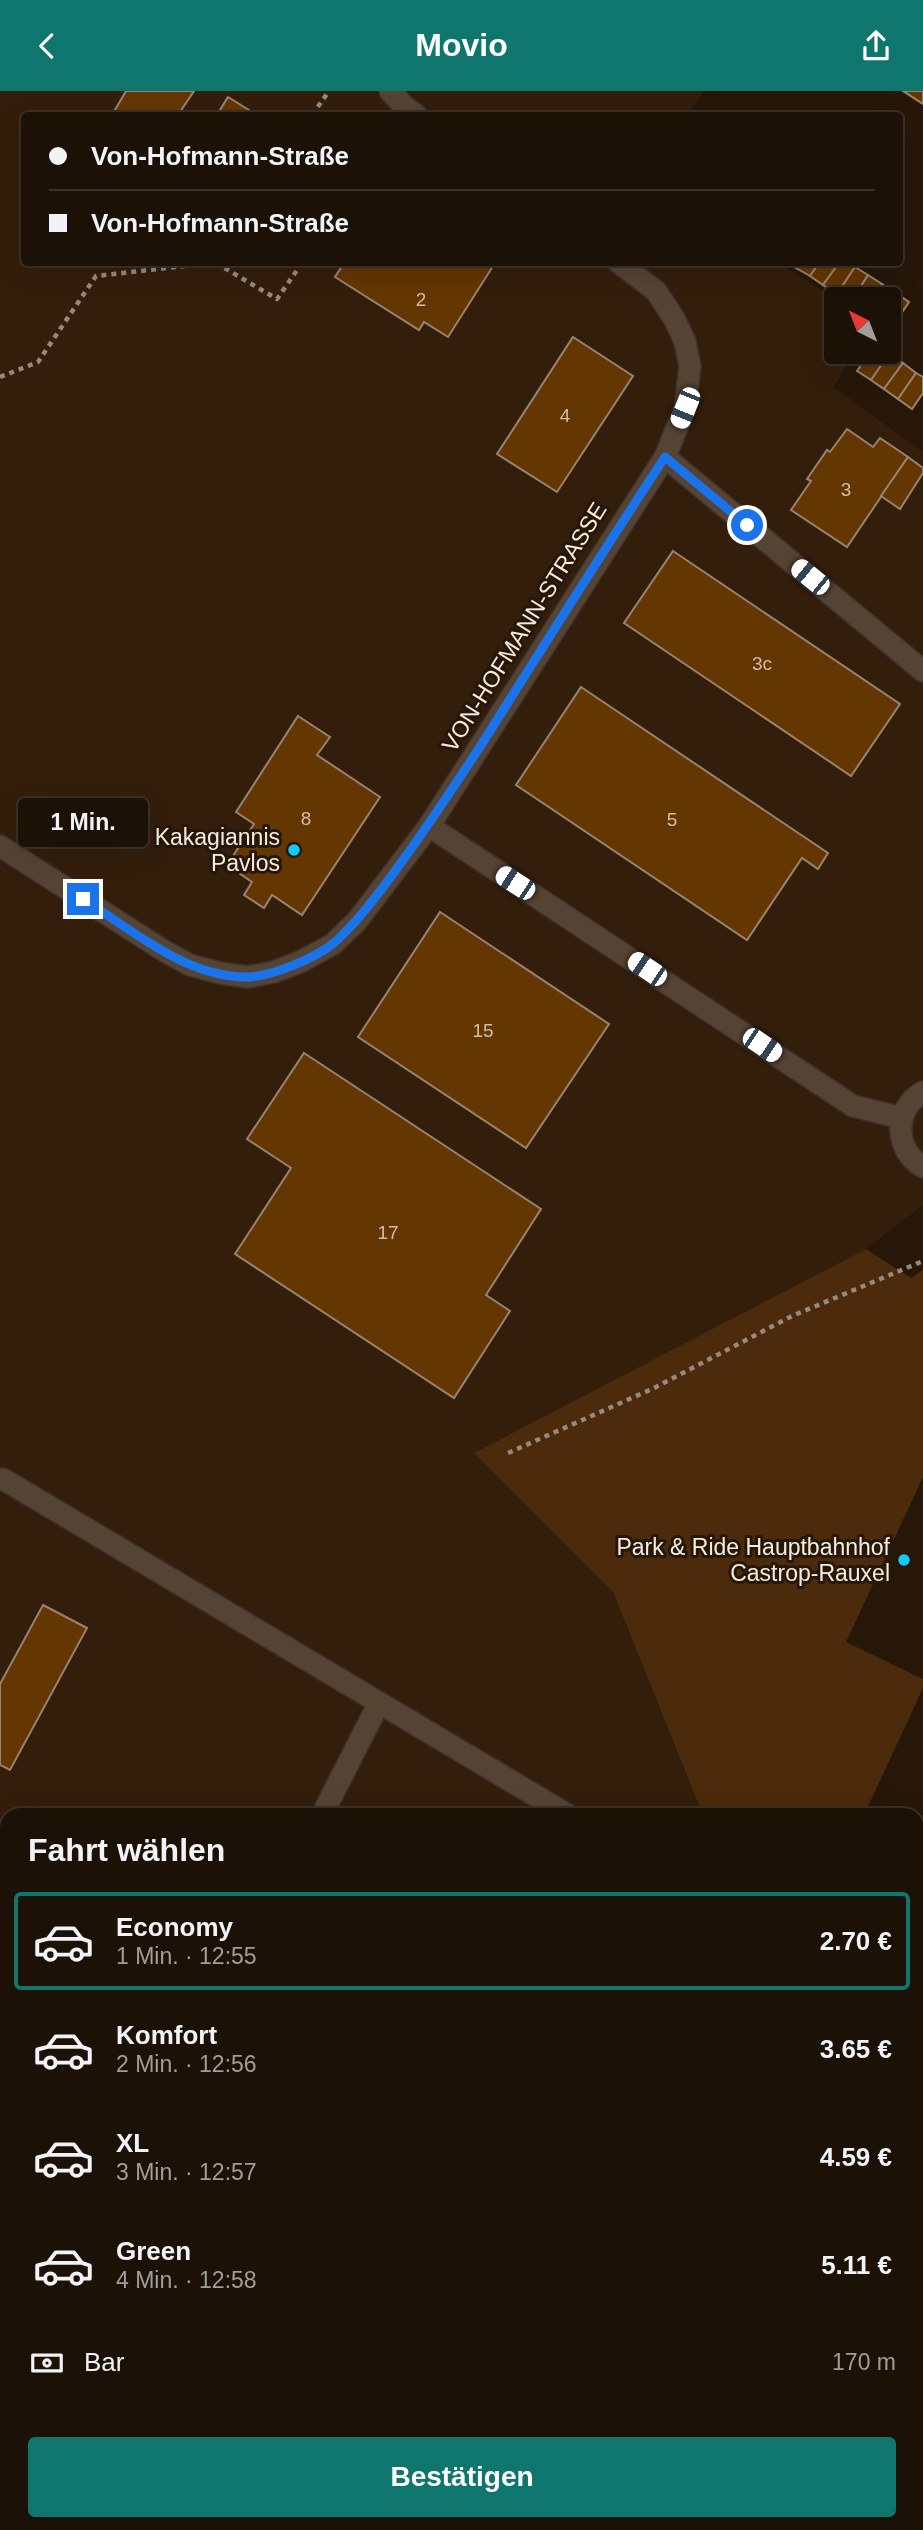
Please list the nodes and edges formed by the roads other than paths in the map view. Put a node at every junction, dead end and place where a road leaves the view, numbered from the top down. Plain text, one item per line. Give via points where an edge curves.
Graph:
1 (390, 91) edge
2 (412, 112) edge
3 (623, 266) edge
4 (665, 457) junction
5 (923, 671) edge
6 (429, 827) junction
7 (0, 846) edge
8 (923, 1092) edge
9 (902, 1118) junction
10 (923, 1167) edge
11 (1, 1481) edge
12 (379, 1703) junction
13 (327, 1808) edge
14 (556, 1808) edge

1 - 2 street
3 - 4 street, VON-HOFMANN-STRASSE via 656,291 685,342 690,366 685,408
4 - 5 street
4 - 6 street, VON-HOFMANN-STRASSE
6 - 7 street, VON-HOFMANN-STRASSE via 333,944 274,972 248,977 190,965
6 - 9 street via 853,1106
8 - 9 street via 908,1104
9 - 10 street via 903,1145
11 - 12 street
12 - 13 street
12 - 14 street

